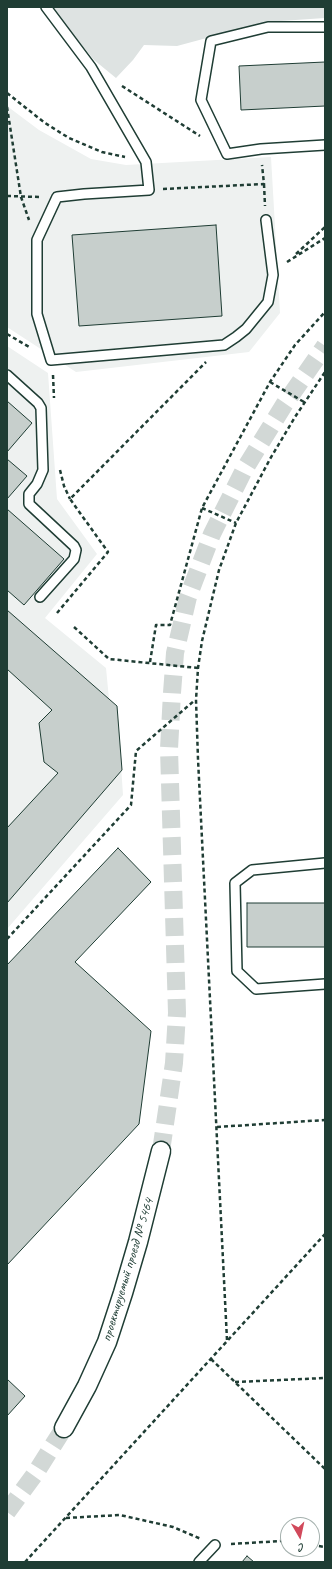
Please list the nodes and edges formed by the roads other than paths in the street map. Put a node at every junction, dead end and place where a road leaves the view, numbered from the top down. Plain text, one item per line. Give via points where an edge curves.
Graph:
1 (46, 7) edge
2 (325, 27) edge
3 (325, 145) edge
4 (266, 220) road end
5 (7, 375) edge
6 (40, 597) dead end
7 (325, 863) edge
8 (325, 984) edge
9 (162, 1151) tunnel mouth
10 (64, 1428) tunnel mouth
11 (215, 1545) road end
12 (199, 1562) edge

1 - 4 lane via 91,67 146,162 149,190 57,197 37,240 36,314 52,360 224,345 246,329 268,302 273,275
2 - 3 lane via 268,27 211,41 202,100 227,154
5 - 6 lane via 41,408 43,470 29,494 29,504 76,550 74,559
7 - 8 lane via 252,870 235,883 237,971 256,989
9 - 10 street, проектируемый проезд № 5464 via 132,1264 107,1342
11 - 12 lane

